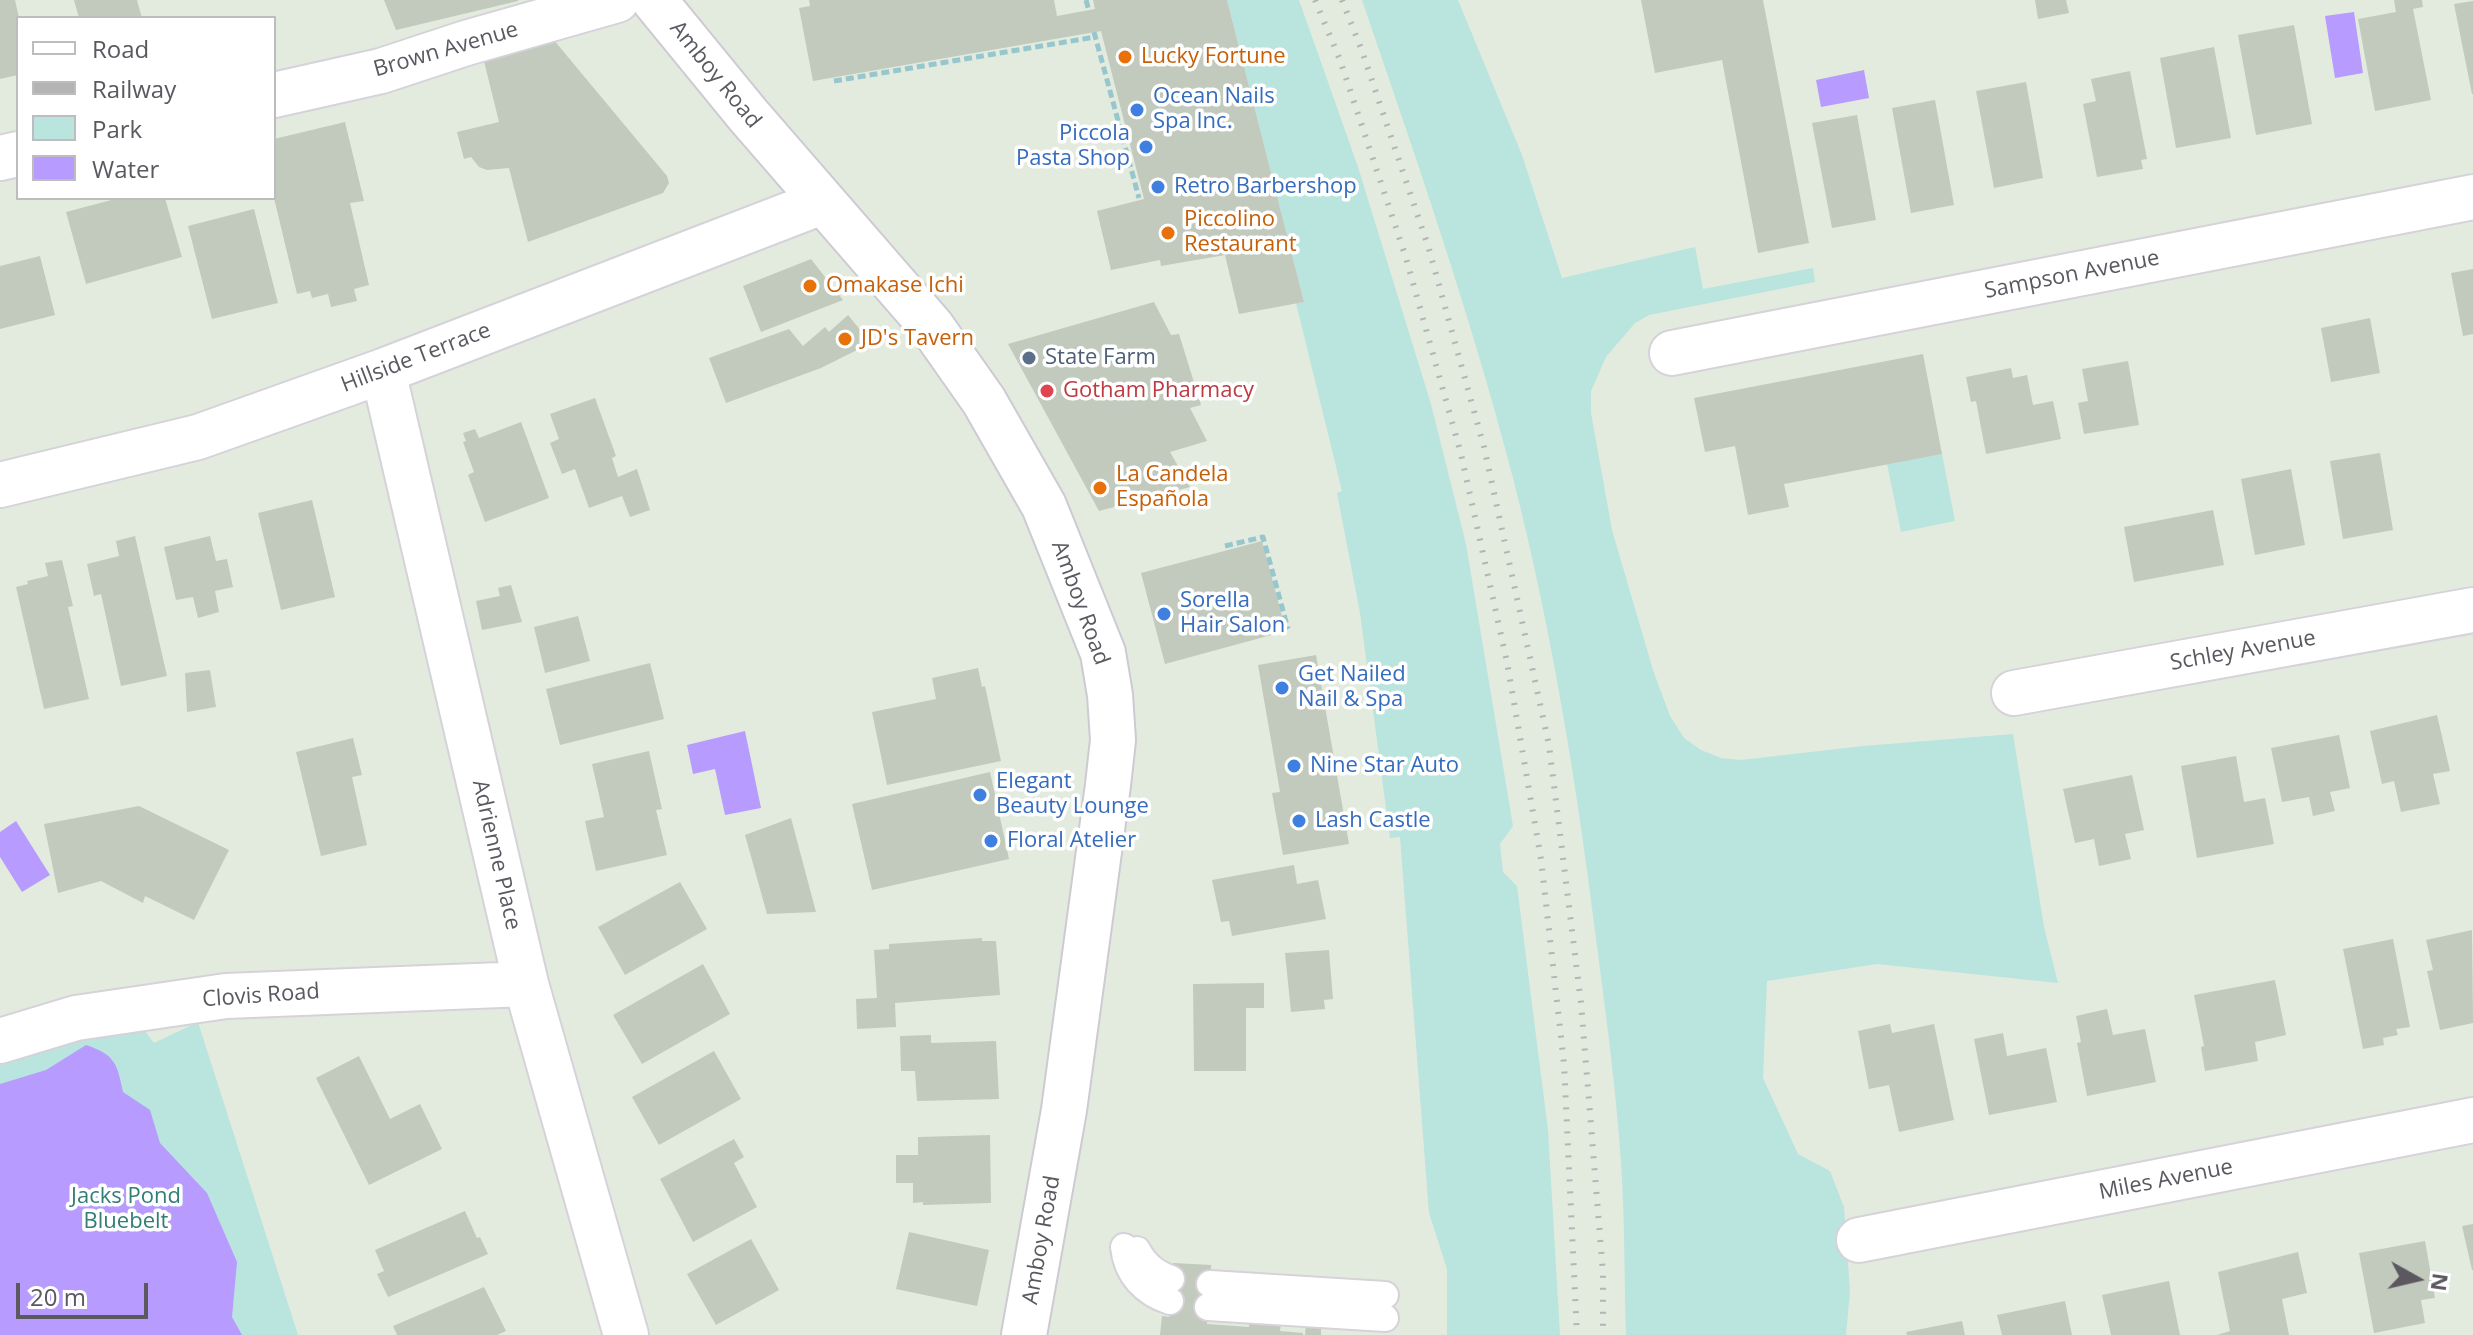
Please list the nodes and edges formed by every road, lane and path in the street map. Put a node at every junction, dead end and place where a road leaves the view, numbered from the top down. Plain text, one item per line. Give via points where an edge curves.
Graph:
1 (617, 0) edge
2 (654, 0) edge
3 (1086, 0) edge
4 (1089, 11) dead end
5 (834, 81) dead end
6 (276, 95) edge
7 (2473, 197) edge
8 (1139, 198) dead end
9 (822, 202) junction
10 (1672, 353) dead end
11 (383, 371) junction
12 (0, 485) edge
13 (1225, 546) dead end
14 (2473, 610) edge
15 (1288, 629) dead end
16 (2014, 693) dead end
17 (526, 984) junction
18 (0, 1041) edge
19 (2473, 1120) edge
20 (1859, 1240) dead end
21 (1130, 1248) dead end
22 (1170, 1290) dead end
23 (1209, 1296) dead end
24 (1385, 1306) dead end
25 (626, 1335) edge
26 (1024, 1335) edge

1 - 6 street, Brown Avenue via 381,71
2 - 9 street, Amboy Road
3 - 4 path
5 - 8 path via 1095,34
7 - 10 street, Sampson Avenue
9 - 11 street, Hillside Terrace
9 - 26 street, Amboy Road via 932,327 984,401 1044,506 1103,653 1113,740 1108,785 1064,1110
11 - 12 street, Hillside Terrace via 198,437
11 - 17 street, Adrienne Place
13 - 15 path via 1263,537
14 - 16 street, Schley Avenue
17 - 18 street, Clovis Road via 226,996 76,1018
17 - 25 street, Adrienne Place
19 - 20 street, Miles Avenue
21 - 22 lane
23 - 24 lane

